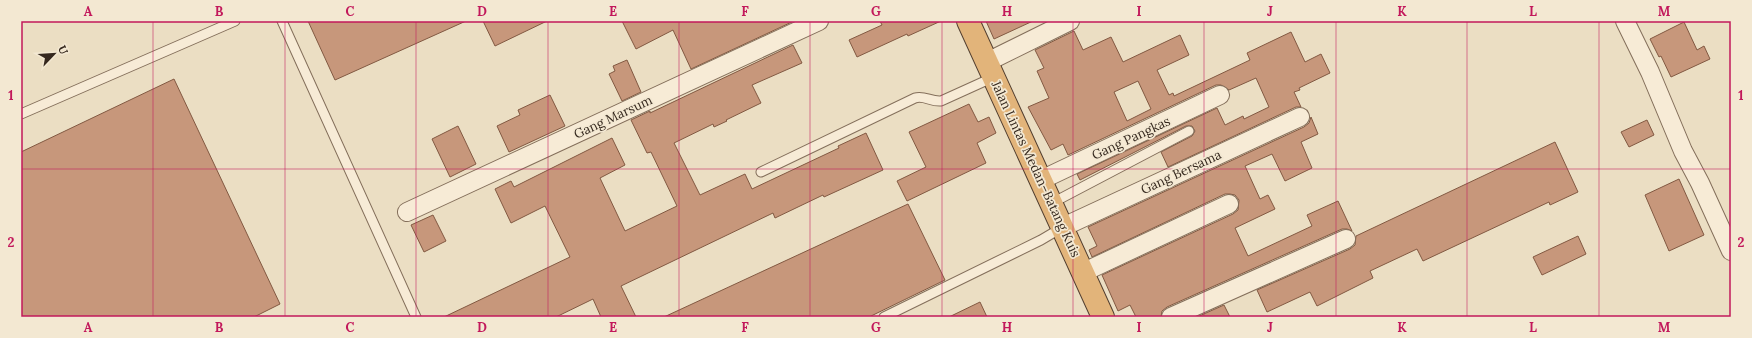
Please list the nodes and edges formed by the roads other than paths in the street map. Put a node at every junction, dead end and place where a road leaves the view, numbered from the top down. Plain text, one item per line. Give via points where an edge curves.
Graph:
1 (235, 21) edge
2 (282, 21) edge
3 (819, 21) edge
4 (968, 21) edge
5 (1070, 21) edge
6 (1625, 21) edge
7 (991, 70) junction
8 (1220, 95) dead end
9 (21, 114) edge
10 (1300, 117) dead end
11 (1189, 131) dead end
12 (761, 172) dead end
13 (1041, 180) junction
14 (1052, 203) junction
15 (1229, 204) dead end
16 (407, 212) dead end
17 (1063, 227) junction
18 (1346, 239) dead end
19 (1731, 250) edge
20 (1084, 272) junction
21 (416, 317) edge
22 (884, 317) edge
23 (1103, 317) edge
24 (1171, 317) edge

1 - 9 lane
2 - 21 lane
3 - 16 street, Gang Marsum
4 - 7 highway, Jalan Lintas Medan–Batang Kuis
5 - 7 street
6 - 19 street
7 - 12 lane via 941,101 915,98
7 - 13 highway, Jalan Lintas Medan–Batang Kuis
8 - 13 street, Gang Pangkas
10 - 17 street, Gang Bersama
11 - 14 lane
13 - 14 highway, Jalan Lintas Medan–Batang Kuis
14 - 17 highway, Jalan Lintas Medan–Batang Kuis
15 - 20 street
17 - 20 highway, Jalan Lintas Medan–Batang Kuis
17 - 22 lane
18 - 24 street
20 - 23 highway, Jalan Lintas Medan–Batang Kuis

